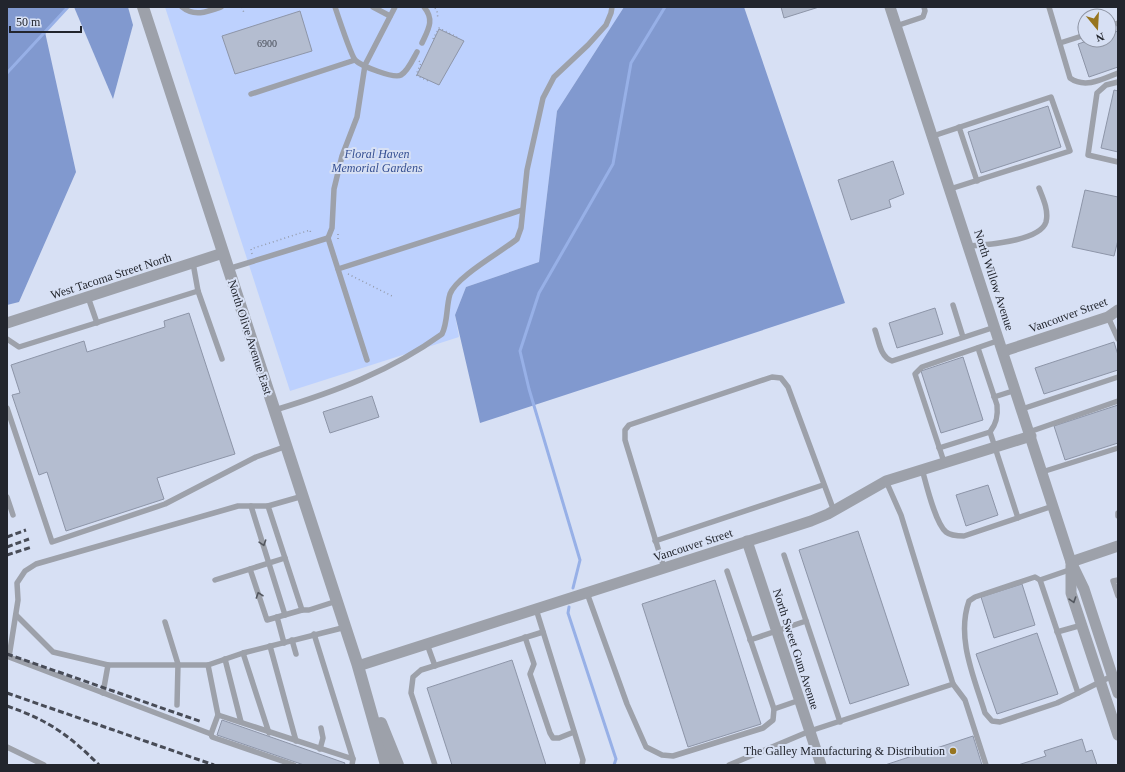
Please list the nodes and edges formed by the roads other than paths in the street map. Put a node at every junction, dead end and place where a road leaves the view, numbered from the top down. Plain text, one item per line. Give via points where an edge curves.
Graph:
1 (143, 7) edge
2 (182, 7) edge
3 (221, 7) edge
4 (335, 7) edge
5 (373, 7) edge
6 (395, 7) edge
7 (424, 7) edge
8 (612, 7) edge
9 (890, 7) edge
10 (924, 7) edge
11 (1049, 7) edge
12 (390, 16) junction
13 (896, 26) junction
14 (1077, 37) edge
15 (1060, 43) junction
16 (422, 44) dead end
17 (417, 52) dead end
18 (355, 60) junction
19 (365, 65) junction
20 (1118, 73) edge
21 (1118, 82) edge
22 (251, 94) dead end
23 (959, 127) junction
24 (933, 136) junction
25 (1118, 162) edge
26 (977, 181) junction
27 (1040, 188) dead end
28 (950, 189) junction
29 (522, 210) junction
30 (328, 238) junction
31 (969, 246) junction
32 (223, 253) junction
33 (193, 263) junction
34 (228, 269) junction
35 (338, 269) junction
36 (198, 291) junction
37 (88, 297) junction
38 (953, 305) dead end
39 (1118, 310) edge
40 (1108, 317) junction
41 (7, 323) edge
42 (97, 323) junction
43 (996, 326) junction
44 (875, 330) dead end
45 (963, 337) junction
46 (1118, 338) edge
47 (7, 339) edge
48 (1002, 346) junction
49 (978, 348) junction
50 (222, 359) dead end
51 (367, 360) dead end
52 (1118, 377) edge
53 (1016, 390) junction
54 (994, 397) junction
55 (1118, 401) edge
56 (7, 408) edge
57 (275, 410) junction
58 (1022, 410) junction
59 (990, 432) junction
60 (1030, 434) junction
61 (287, 446) junction
62 (995, 447) junction
63 (939, 448) junction
64 (1118, 448) edge
65 (944, 462) junction
66 (922, 469) junction
67 (1042, 472) junction
68 (886, 481) junction
69 (823, 485) junction
70 (303, 496) junction
71 (7, 497) edge
72 (251, 506) junction
73 (268, 506) junction
74 (1053, 506) junction
75 (834, 511) junction
76 (1118, 513) edge
77 (13, 515) dead end
78 (1118, 516) edge
79 (1018, 518) junction
80 (655, 541) junction
81 (747, 541) junction
82 (1118, 546) edge
83 (784, 555) dead end
84 (285, 558) junction
85 (269, 563) junction
86 (1072, 566) junction
87 (664, 568) junction
88 (250, 569) junction
89 (727, 571) dead end
90 (215, 580) dead end
91 (1040, 580) junction
92 (1118, 580) edge
93 (587, 593) junction
94 (1118, 596) edge
95 (337, 601) junction
96 (536, 609) junction
97 (302, 610) junction
98 (16, 615) junction
99 (286, 615) junction
100 (277, 617) junction
101 (806, 621) junction
102 (165, 622) dead end
103 (346, 627) junction
104 (1083, 630) junction
105 (1098, 630) junction
106 (543, 632) junction
107 (777, 632) junction
108 (1057, 632) junction
109 (314, 634) junction
110 (525, 637) junction
111 (292, 640) junction
112 (750, 640) junction
113 (284, 642) junction
114 (427, 644) junction
115 (270, 646) junction
116 (243, 653) junction
117 (296, 654) dead end
118 (225, 659) junction
119 (178, 664) junction
120 (108, 665) junction
121 (208, 665) junction
122 (358, 666) junction
123 (435, 666) junction
124 (1114, 671) edge
125 (1100, 682) junction
126 (954, 684) junction
127 (103, 693) junction
128 (1078, 693) junction
129 (1118, 693) edge
130 (800, 700) junction
131 (177, 706) dead end
132 (774, 708) junction
133 (218, 715) junction
134 (241, 722) junction
135 (840, 722) junction
136 (321, 728) dead end
137 (810, 731) junction
138 (574, 732) junction
139 (270, 733) junction
140 (211, 734) junction
141 (1118, 735) edge
142 (296, 741) junction
143 (7, 747) edge
144 (320, 749) junction
145 (352, 762) edge
146 (44, 765) edge
147 (294, 765) edge
148 (386, 765) edge
149 (398, 765) edge
150 (435, 765) edge
151 (582, 765) edge
152 (729, 765) edge
153 (821, 765) edge
154 (986, 765) edge

1 - 32 street, North Olive Avenue East
2 - 3 lane via 197,14
4 - 18 lane
5 - 12 lane
6 - 12 lane
7 - 16 lane via 431,18 431,23
8 - 29 lane via 606,25 554,77 542,98 527,170
9 - 13 street, North Willow Avenue
10 - 13 lane via 922,17
11 - 15 lane
12 - 19 lane
13 - 24 street, North Willow Avenue
14 - 15 lane
15 - 20 lane via 1070,78 1079,83 1092,82
17 - 19 lane via 403,74 397,77
18 - 19 lane
18 - 22 lane
19 - 30 lane via 357,118 342,156 334,189 332,228
21 - 25 lane via 1106,86 1097,93 1088,155
23 - 24 lane
23 - 26 lane
23 - 26 lane via 1051,97 1070,151
24 - 28 street, North Willow Avenue
26 - 28 lane
27 - 31 lane via 1047,217 1046,223 1039,231 1003,242
28 - 31 street, North Willow Avenue
29 - 35 lane
29 - 57 lane via 521,228 517,239 460,281 450,293 446,327 442,334 400,362 375,374 320,396
30 - 34 lane
30 - 35 lane
31 - 43 street, North Willow Avenue
32 - 33 street, West Tacoma Street North
32 - 34 street, North Olive Avenue East
33 - 36 lane
33 - 37 street, West Tacoma Street North
34 - 57 street, North Olive Avenue East
35 - 51 lane
36 - 42 lane
36 - 50 lane
37 - 41 street, West Tacoma Street North
37 - 42 lane
38 - 45 lane
39 - 40 street, Vancouver Street
40 - 46 lane
40 - 48 street, Vancouver Street
42 - 47 lane via 19,347
43 - 45 lane
43 - 48 street, North Willow Avenue
44 - 45 lane via 883,354 892,360
48 - 49 lane
48 - 53 street, North Willow Avenue
49 - 54 lane
49 - 63 lane via 922,367 915,374
52 - 58 lane
53 - 54 lane
53 - 58 street, North Willow Avenue
54 - 59 lane via 998,413
55 - 60 lane
56 - 61 lane via 52,542 165,504 256,457
57 - 61 street, North Olive Avenue East
58 - 60 street, North Willow Avenue
59 - 62 lane
59 - 63 lane
60 - 62 street, Vancouver Street
60 - 67 street, North Willow Avenue
61 - 70 street, North Olive Avenue East
62 - 65 street, Vancouver Street
62 - 79 lane
63 - 65 lane
64 - 67 lane
65 - 66 street, Vancouver Street
66 - 68 street, Vancouver Street
66 - 79 lane via 936,516 945,532 964,536
67 - 74 street, North Willow Avenue
68 - 75 street, Vancouver Street
68 - 126 lane via 901,514
69 - 75 lane
69 - 80 lane
69 - 80 lane via 788,387 781,378 772,377 629,425 625,430 625,440
70 - 73 lane
70 - 95 street, North Olive Avenue East
71 - 77 lane
72 - 73 lane
72 -> 85 lane
72 - 98 lane via 238,506 98,544 36,564 25,571 17,582
73 - 84 lane
74 - 79 lane
74 - 86 street, North Willow Avenue
75 - 81 street, Vancouver Street
76 - 78 lane
80 - 87 lane
81 - 87 street, Vancouver Street
81 - 107 street, North Sweet Gum Avenue
82 - 86 street
83 - 101 lane
84 - 85 lane
84 - 97 lane
85 - 88 lane
85 - 99 lane
86 - 91 lane
86 -> 104 street, North Willow Avenue via 1071,592
86 - 105 street, North Willow Avenue via 1084,589
87 - 93 street, Vancouver Street
88 - 90 lane
100 -> 88 lane via 268,620
89 - 112 lane
91 - 108 lane
91 - 128 lane via 1035,577 969,601 965,622 966,653 985,713 992,721 1000,722 1057,703
92 - 94 lane via 1113,581
93 - 96 street, Vancouver Street
93 - 132 lane via 627,704 646,747 662,756 688,752 763,728 773,720
95 - 97 lane
95 - 103 street, North Olive Avenue East
96 - 106 lane
96 - 114 street, Vancouver Street
97 - 99 lane
98 - 120 lane via 53,652
98 - 127 lane via 9,657
99 - 100 lane
100 - 113 lane
101 - 107 lane
101 - 135 lane
102 - 119 lane
103 - 109 lane
103 - 122 street, North Olive Avenue East
104 - 105 lane
104 - 108 lane
104 - 125 street, North Willow Avenue
105 - 124 street, North Willow Avenue
106 - 110 lane
106 - 138 lane
107 - 112 lane
107 - 130 street, North Sweet Gum Avenue
108 - 128 lane
109 - 111 lane
109 - 145 lane
110 - 123 lane
110 - 138 lane via 534,664 530,674 550,733 553,738 559,738
111 - 113 lane
111 - 117 lane
112 - 132 lane
113 - 115 lane
114 - 122 street, Vancouver Street
114 - 123 lane
115 - 116 lane
115 - 142 lane
116 - 118 lane
116 - 139 lane
118 - 121 lane
118 - 134 lane
119 - 120 lane
119 - 121 lane
119 - 131 lane
120 - 127 lane
121 - 133 lane
122 - 148 street, North Olive Avenue East
122 - 149 street, North Olive Avenue East
123 - 150 lane via 421,670 413,678 411,686
124 - 125 lane
124 - 129 street, North Willow Avenue
125 - 128 lane
125 - 141 street, North Willow Avenue
126 - 135 lane
126 - 154 lane via 965,700
127 - 140 lane
130 - 132 lane
130 - 137 street, North Sweet Gum Avenue
133 - 134 lane
133 - 140 lane
134 - 139 lane
135 - 137 lane
136 - 144 lane via 323,738
137 - 152 lane
137 - 153 street, North Sweet Gum Avenue
138 - 151 lane via 583,760
139 - 142 lane
140 - 147 lane via 212,737
142 - 144 lane
143 - 146 lane
144 - 145 lane

